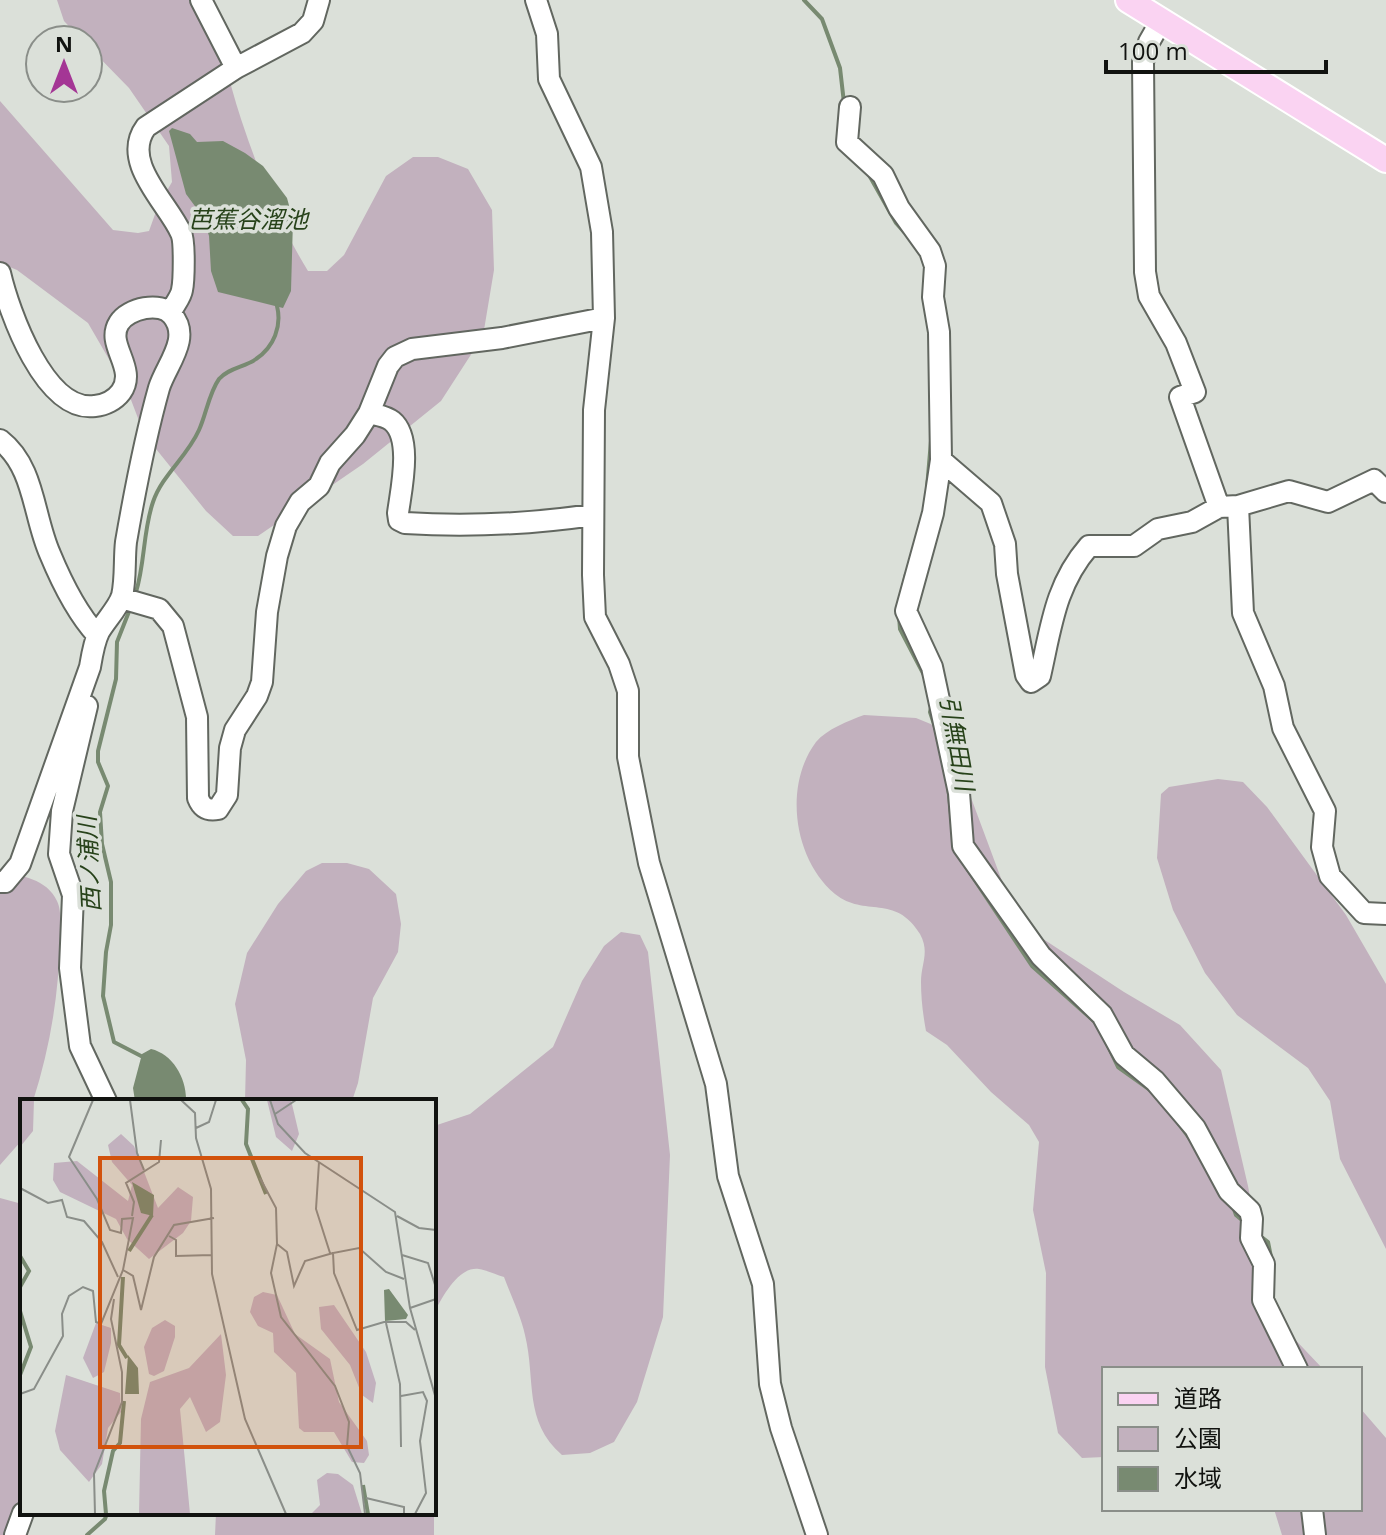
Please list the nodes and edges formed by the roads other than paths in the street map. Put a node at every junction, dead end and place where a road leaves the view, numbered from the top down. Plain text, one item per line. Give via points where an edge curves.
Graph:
1 (201, 0) edge
2 (319, 0) edge
3 (536, 0) edge
4 (1128, 0) edge
5 (1161, 21) junction
6 (236, 68) junction
7 (850, 107) dead end
8 (1386, 160) edge
9 (0, 273) edge
10 (171, 312) junction
11 (604, 318) junction
12 (369, 413) junction
13 (0, 440) edge
14 (941, 460) junction
15 (1386, 492) edge
16 (1228, 507) junction
17 (593, 515) junction
18 (121, 598) junction
19 (97, 635) junction
20 (82, 683) junction
21 (0, 882) edge
22 (1386, 914) edge
23 (105, 1099) edge
24 (1296, 1367) edge
25 (1312, 1511) edge
26 (22, 1515) edge
27 (15, 1535) edge
28 (817, 1535) edge
29 (1315, 1535) edge

1 - 6 street
2 - 6 street via 313,21 302,33
3 - 11 street via 547,34 549,79 591,167 602,232
4 - 5 main road
5 - 8 main road
5 - 16 street via 1143,62 1145,272 1149,296 1176,343 1195,392 1180,397
6 - 10 street via 140,135 138,147 148,181 183,236 182,290
7 - 14 street via 847,142 883,175 935,266
9 - 10 street via 27,345 51,386 83,407 109,402 125,384 126,366 116,342 118,323 151,307
10 - 18 street via 178,347 160,384 143,455
11 - 12 street via 403,352 388,366
11 - 17 street via 594,410
12 - 17 street via 396,423 402,437 398,513 405,523 450,526
12 - 18 street via 286,526 267,612 262,682 235,730 227,795 218,809 201,806 198,798 197,717 173,626 159,609
13 - 19 street via 27,475 49,553 78,614
14 - 16 street via 991,503 1005,544 1020,646 1031,682 1040,676 1058,593 1089,546 1134,546 1158,529
14 - 24 street via 933,513 906,611 932,667 959,793 963,846 1041,956 1102,1015 1124,1055 1155,1081 1195,1128 1229,1191 1250,1211 1251,1238 1264,1264 1263,1300
15 - 16 street via 1374,480 1328,502 1289,491
16 - 22 street via 1243,613 1274,686 1283,728 1325,811 1322,847 1330,876 1364,913
17 - 28 street via 595,617 628,691 628,757 643,836 716,1084 728,1176 763,1284 770,1384
18 - 19 street
19 - 20 street
20 - 21 street via 20,864
20 - 23 street via 89,699 62,811 59,854 73,895 70,968 80,1046
25 - 29 street
26 - 27 street

